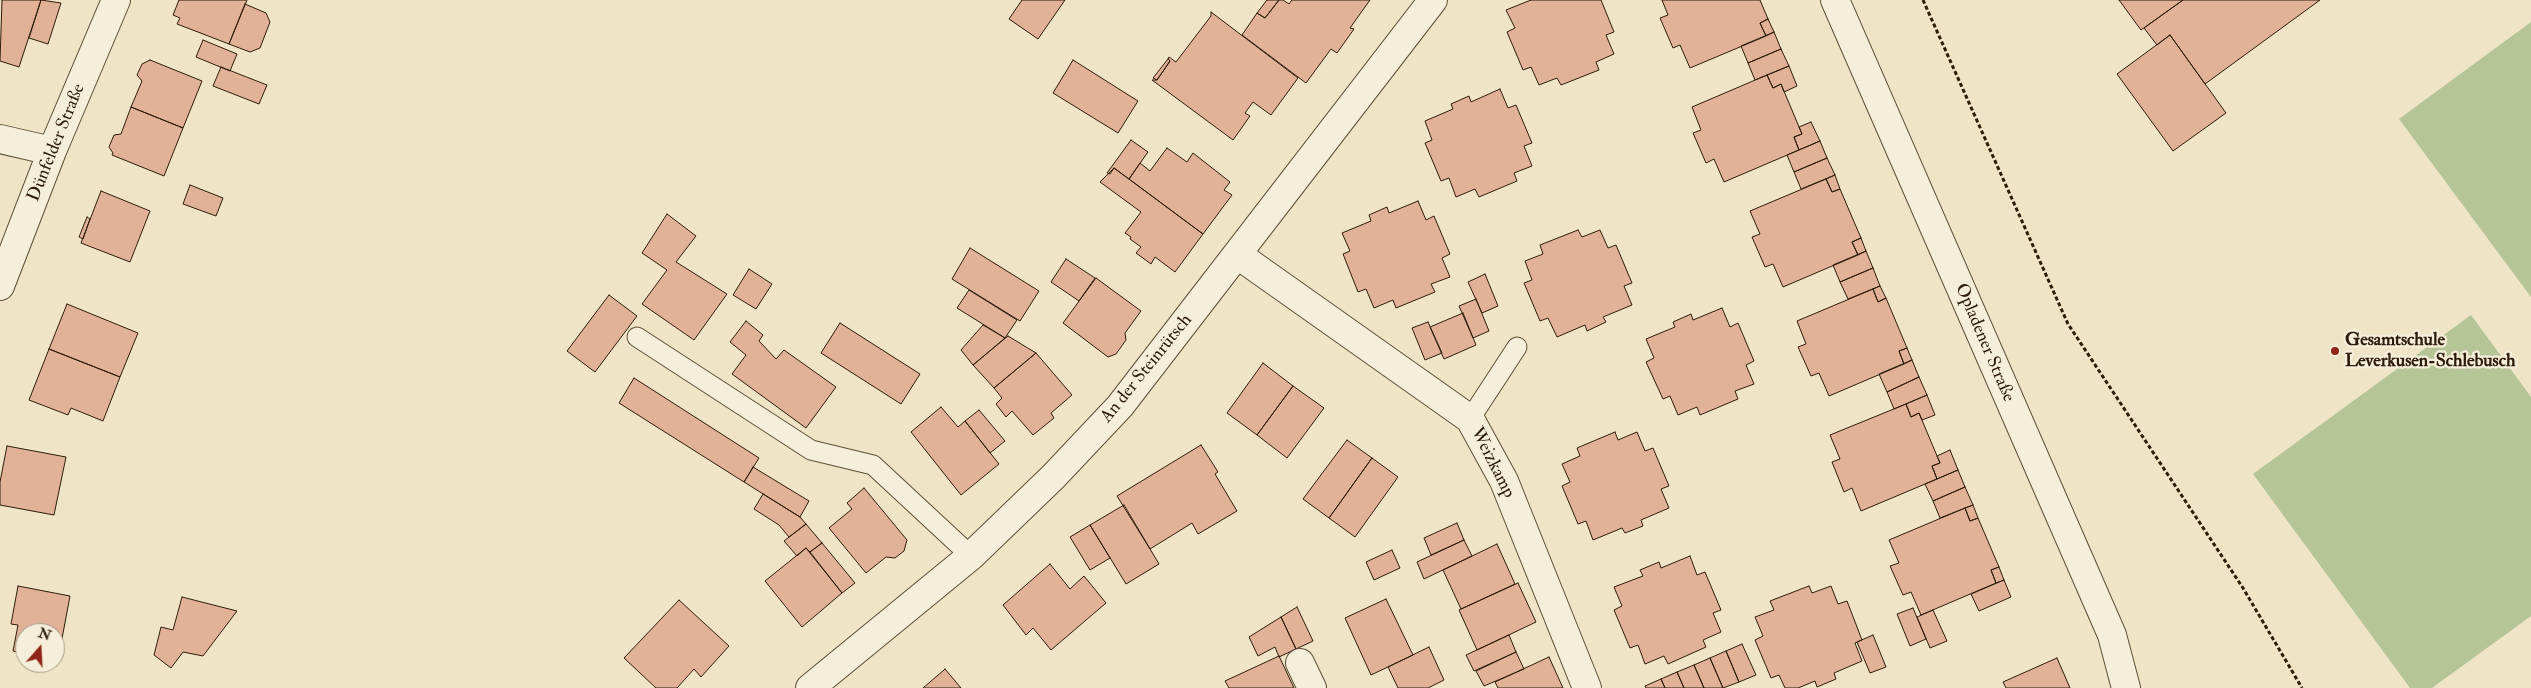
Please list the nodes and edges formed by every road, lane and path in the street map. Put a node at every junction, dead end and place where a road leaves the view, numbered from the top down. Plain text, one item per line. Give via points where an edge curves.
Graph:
1 (116, 0) edge
2 (1433, 0) edge
3 (1835, 0) edge
4 (1923, 0) edge
5 (0, 138) edge
6 (52, 151) junction
7 (1238, 255) junction
8 (0, 286) edge
9 (637, 337) dead end
10 (1517, 347) dead end
11 (1470, 419) junction
12 (971, 556) junction
13 (1300, 663) dead end
14 (810, 688) edge
15 (1312, 688) edge
16 (1587, 688) edge
17 (2126, 688) edge
18 (2302, 688) edge

1 - 6 street, Dünfelder Straße
2 - 7 street, An der Steinrütsch
3 - 17 street, Opladener Straße via 2112,635
4 - 18 path via 2068,324 2243,588
5 - 6 street
6 - 8 street, Dünfelder Straße
7 - 11 street, Weizkamp
7 - 12 street, An der Steinrütsch via 1120,406 1053,477
9 - 12 lane via 811,450 873,465
10 - 11 lane
11 - 16 street, Weizkamp via 1504,481
12 - 14 street, An der Steinrütsch
13 - 15 street

